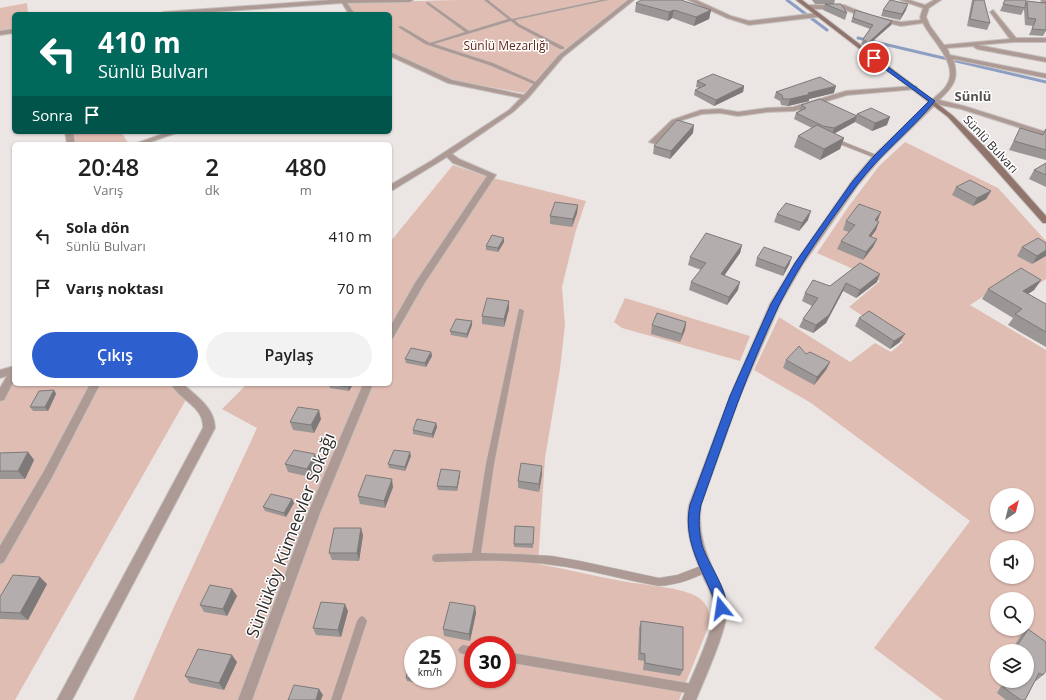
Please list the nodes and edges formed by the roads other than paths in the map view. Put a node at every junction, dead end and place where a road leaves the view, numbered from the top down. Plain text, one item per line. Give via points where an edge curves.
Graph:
1 (410, 0) edge
2 (486, 0) edge
3 (606, 0) edge
4 (631, 0) edge
5 (691, 0) edge
6 (799, 0) edge
7 (903, 0) edge
8 (938, 0) edge
9 (1044, 0) edge
10 (343, 1) junction
11 (428, 3) dead end
12 (926, 6) junction
13 (808, 7) junction
14 (1046, 8) edge
15 (190, 12) edge
16 (351, 12) edge
17 (994, 12) dead end
18 (818, 15) junction
19 (511, 20) junction
20 (924, 21) junction
21 (901, 24) junction
22 (400, 27) dead end
23 (12, 31) edge
24 (467, 32) junction
25 (0, 33) edge
26 (933, 34) junction
27 (1014, 40) junction
28 (1046, 40) edge
29 (430, 44) junction
30 (962, 45) junction
31 (943, 47) junction
32 (562, 48) dead end
33 (392, 55) edge
34 (948, 56) junction
35 (398, 59) junction
36 (1046, 60) edge
37 (392, 61) edge
38 (1046, 76) edge
39 (536, 84) junction
40 (915, 88) junction
41 (526, 97) junction
42 (932, 101) junction
43 (169, 134) edge
44 (1046, 134) edge
45 (830, 138) edge
46 (144, 142) edge
47 (653, 142) dead end
48 (448, 154) junction
49 (877, 157) junction
50 (392, 187) edge
51 (1046, 222) edge
52 (521, 311) dead end
53 (392, 332) edge
54 (12, 371) edge
55 (0, 374) edge
56 (12, 375) edge
57 (94, 386) edge
58 (178, 386) edge
59 (367, 386) edge
60 (0, 397) edge
61 (476, 557) junction
62 (0, 558) edge
63 (436, 558) dead end
64 (706, 568) junction
65 (362, 621) dead end
66 (516, 660) edge
67 (693, 689) junction
68 (64, 700) edge
69 (245, 700) edge
70 (336, 700) edge
71 (689, 700) edge

1 - 10 street
2 - 19 lane
3 - 19 lane
4 - 39 street via 561,56
5 - 18 street via 749,23
6 - 13 main road, Sünlü Bulvarı
7 - 12 street
8 - 12 street
9 - 14 street
10 - 15 street
10 - 16 street
11 - 24 lane
12 - 20 street
13 - 18 main road, Sünlü Bulvarı
13 - 21 street via 844,7 869,17
17 - 27 street
18 - 40 main road, Sünlü Bulvarı
19 - 24 lane
19 - 32 lane
20 - 21 street
20 - 26 street
21 - 26 street
22 - 29 lane
23 - 25 street
24 - 29 lane
26 - 31 street
27 - 28 street
27 - 30 street
29 - 39 lane via 491,64
30 - 31 street
30 - 36 street
31 - 34 street
33 - 35 street
34 - 38 street
34 - 42 street via 954,72 953,79 945,92
35 - 37 street
35 - 41 street via 456,83
39 - 41 street
40 - 42 main road, Sünlü Bulvarı
40 - 47 street via 846,93 794,109 738,114 720,111 701,112 674,121
41 - 48 street via 512,110
42 - 44 street via 962,107
42 - 49 street
42 - 51 main road, Sünlü Bulvarı via 976,142
43 - 46 street
45 - 49 lane
48 - 50 street
48 - 53 street via 463,164 492,175 420,283
49 - 64 street via 854,183 799,263 775,304 735,396 693,516 697,547
52 - 61 lane via 496,435
54 - 55 street
56 - 60 street
57 - 62 street
58 - 68 street via 208,415 209,428
59 - 69 street, Sünlüköy Kümeevler Sokağı via 314,513
61 - 63 lane
61 - 64 lane via 551,560 659,582 673,582
64 - 67 street via 719,597 720,624
65 - 70 lane
66 - 67 lane
67 - 71 street

